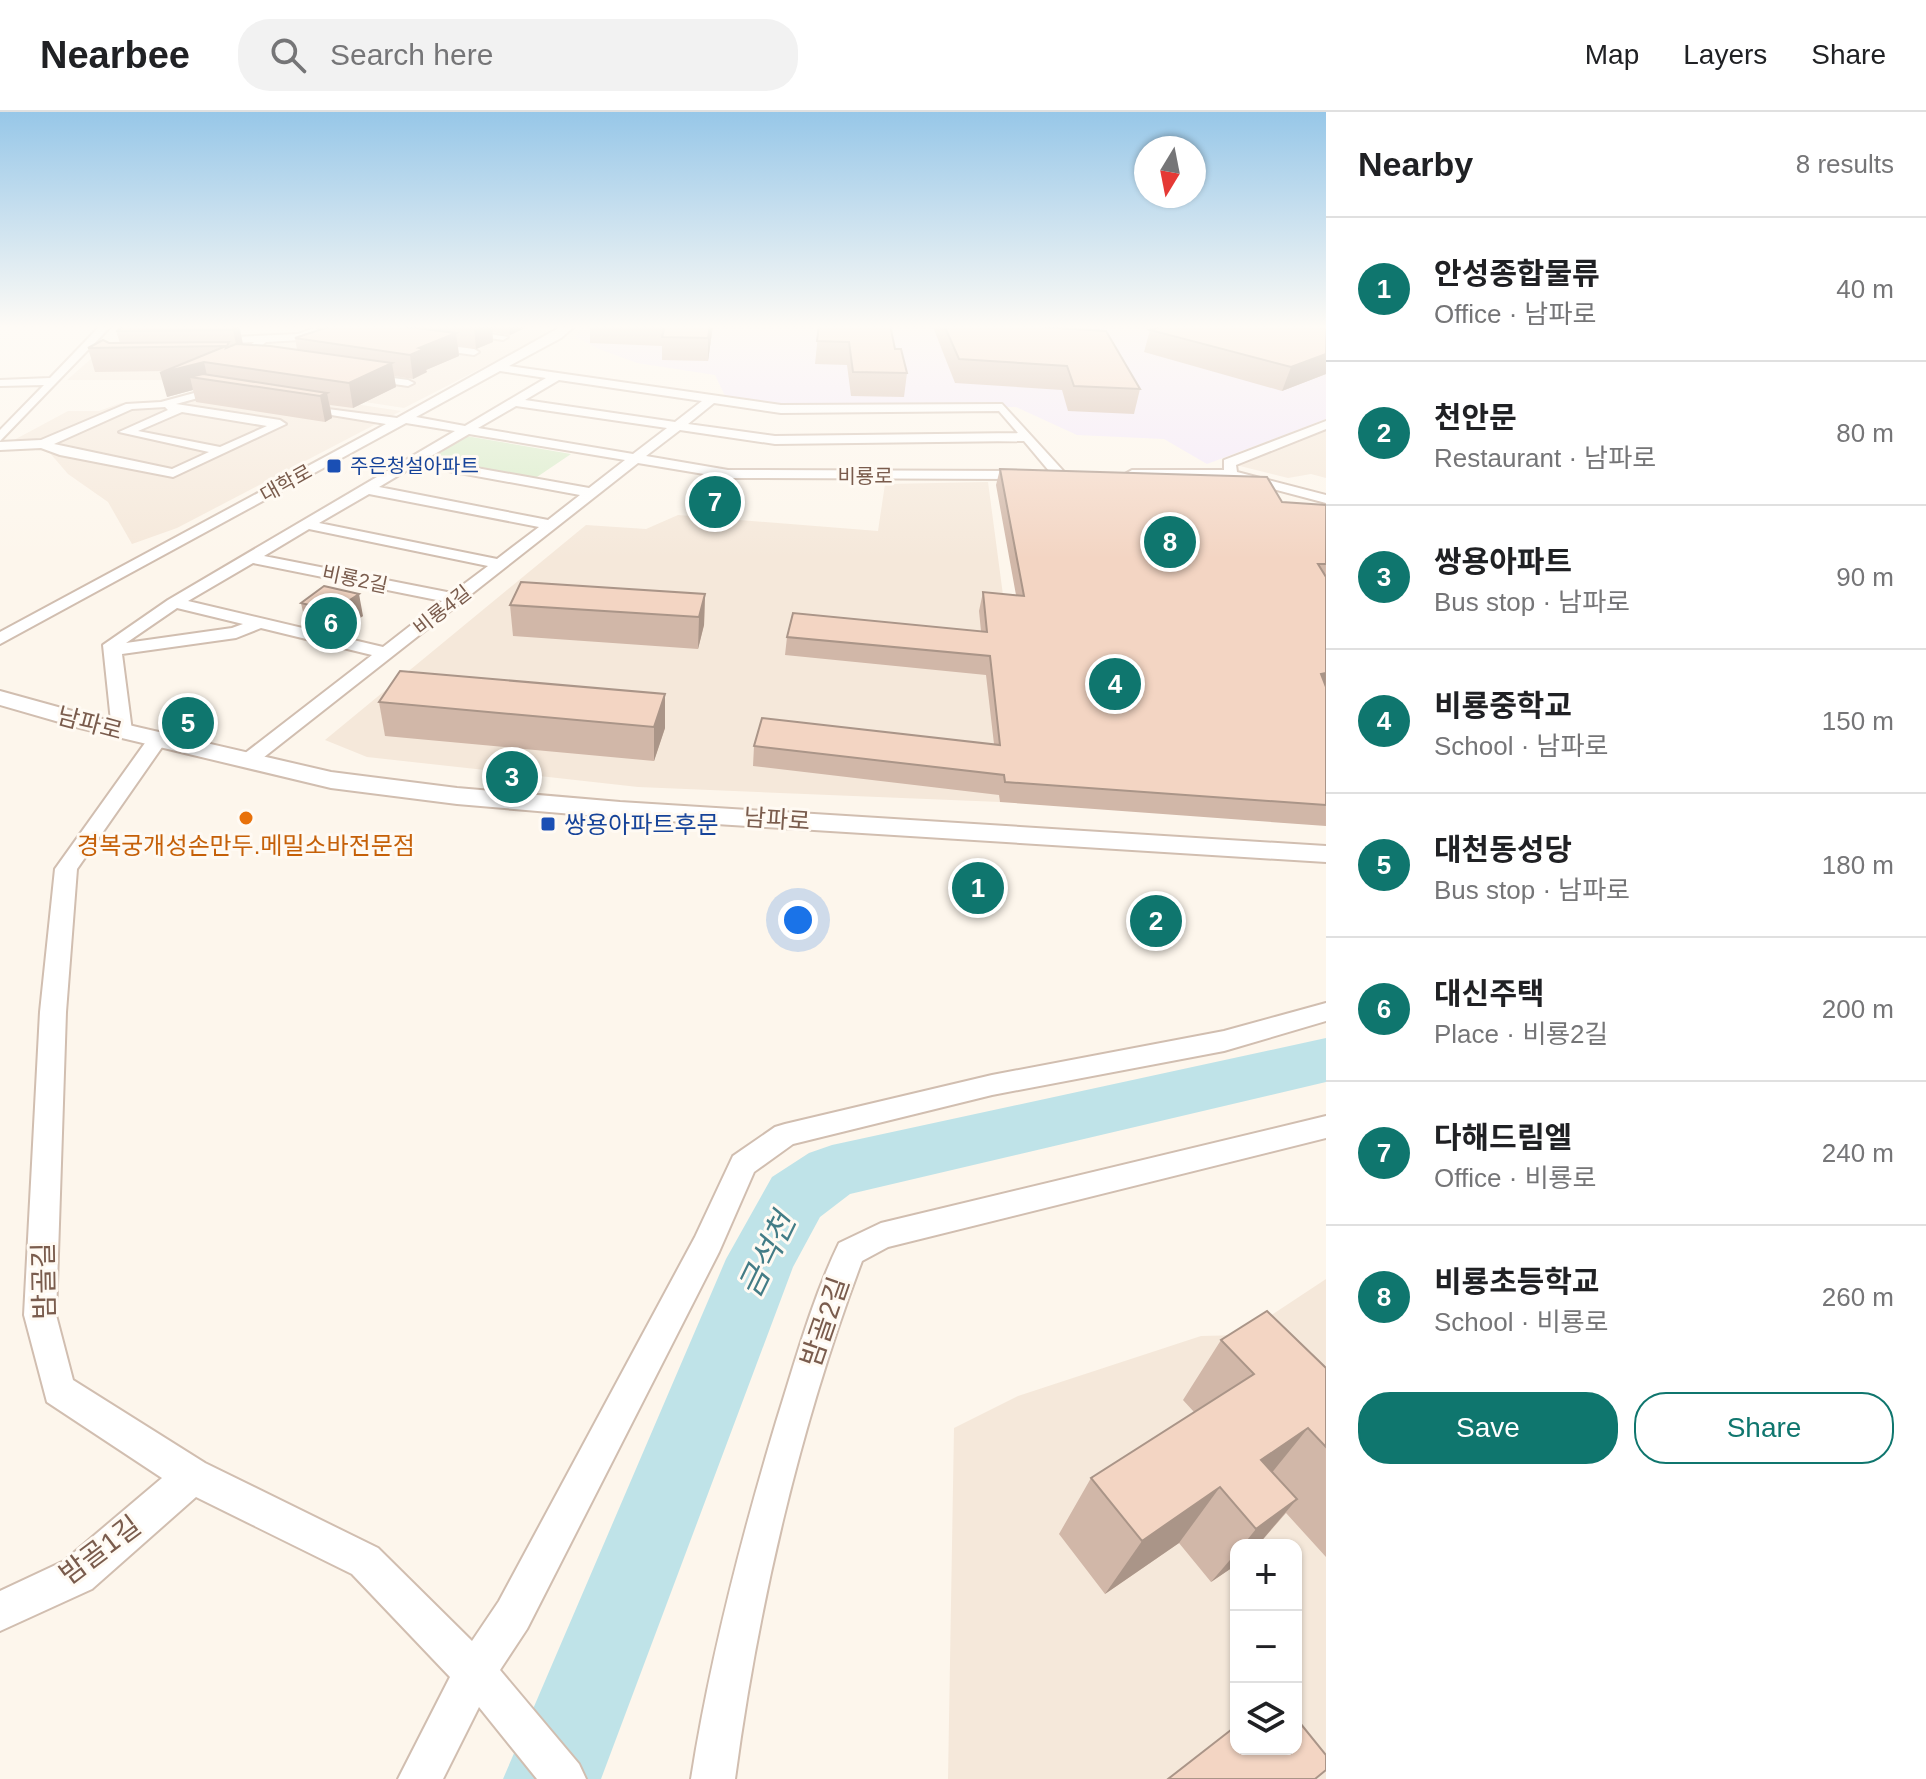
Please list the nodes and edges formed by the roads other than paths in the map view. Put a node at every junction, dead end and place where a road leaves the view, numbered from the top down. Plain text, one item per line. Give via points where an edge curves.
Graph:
1 (32, 403) edge
2 (169, 403) edge
3 (434, 403) edge
4 (512, 403) edge
5 (518, 403) edge
6 (707, 403) edge
7 (743, 403) edge
8 (161, 405) junction
9 (287, 405) edge
10 (181, 409) junction
11 (401, 421) junction
12 (1326, 425) edge
13 (679, 426) junction
14 (468, 430) junction
15 (0, 437) edge
16 (1028, 437) junction
17 (846, 442) junction
18 (43, 444) junction
19 (0, 446) edge
20 (223, 451) junction
21 (638, 459) junction
22 (415, 461) junction
23 (1122, 474) edge
24 (1231, 474) junction
25 (1060, 475) junction
26 (1075, 475) edge
27 (366, 489) junction
28 (594, 493) junction
29 (1326, 499) edge
30 (308, 525) junction
31 (552, 525) junction
32 (253, 558) junction
33 (502, 564) junction
34 (456, 599) junction
35 (174, 603) junction
36 (260, 623) junction
37 (0, 639) edge
38 (112, 650) junction
39 (387, 653) junction
40 (0, 698) edge
41 (122, 731) junction
42 (157, 740) junction
43 (247, 761) junction
44 (1326, 854) edge
45 (1326, 1012) edge
46 (1326, 1127) edge
47 (192, 1476) junction
48 (0, 1611) edge
49 (485, 1684) junction
50 (420, 1779) edge
51 (564, 1779) edge
52 (713, 1779) edge

1 - 15 street
2 - 8 street
3 - 11 street, 대학로
4 - 14 street
5 - 13 street
6 - 13 street, 비룡4길
7 - 17 street via 781,409
8 - 10 street
8 - 18 street via 130,406
9 - 11 street, 비룡로
10 - 20 street via 125,432
10 - 20 street via 280,424
11 - 14 street, 비룡로
11 - 37 street, 대학로
12 - 24 street via 1229,463
13 - 17 street via 775,440
13 - 21 street, 비룡4길
14 - 21 street, 비룡로
14 - 22 street
16 - 17 street
16 - 17 street via 1002,407
16 - 25 street
17 - 21 street, 비룡로 via 728,474
17 - 25 street, 비룡로
18 - 19 street
18 - 20 street via 173,473
21 - 28 street, 비룡4길
22 - 27 street
22 - 28 street
23 - 24 street
24 - 29 street
25 - 26 street, 비룡로
27 - 30 street
27 - 31 street
28 - 31 street, 비룡4길
30 - 32 street
30 - 33 street, 비룡2길
31 - 33 street, 비룡4길
32 - 34 street, 비룡2길
32 - 35 street
33 - 34 street, 비룡4길
34 - 39 street, 비룡4길
35 - 36 street
35 - 38 street
36 - 38 street via 236,633
36 - 39 street
38 - 41 street
39 - 43 street, 비룡4길
40 - 41 street, 남파로
41 - 42 street, 남파로
42 - 43 street, 남파로
42 - 47 street, 밤골길 via 66,869 53,1012 40,1315 59,1390
43 - 44 street, 남파로 via 331,780 620,810
45 - 49 street via 1224,1041 992,1085 785,1135 743,1164 708,1243 513,1615
46 - 52 street, 밤골2길 via 881,1236 850,1252 821,1324 757,1552
47 - 48 street, 밤골1길 via 78,1575
47 - 49 street, 밤골길 via 365,1561
49 - 50 street
49 - 51 street, 밤골길

